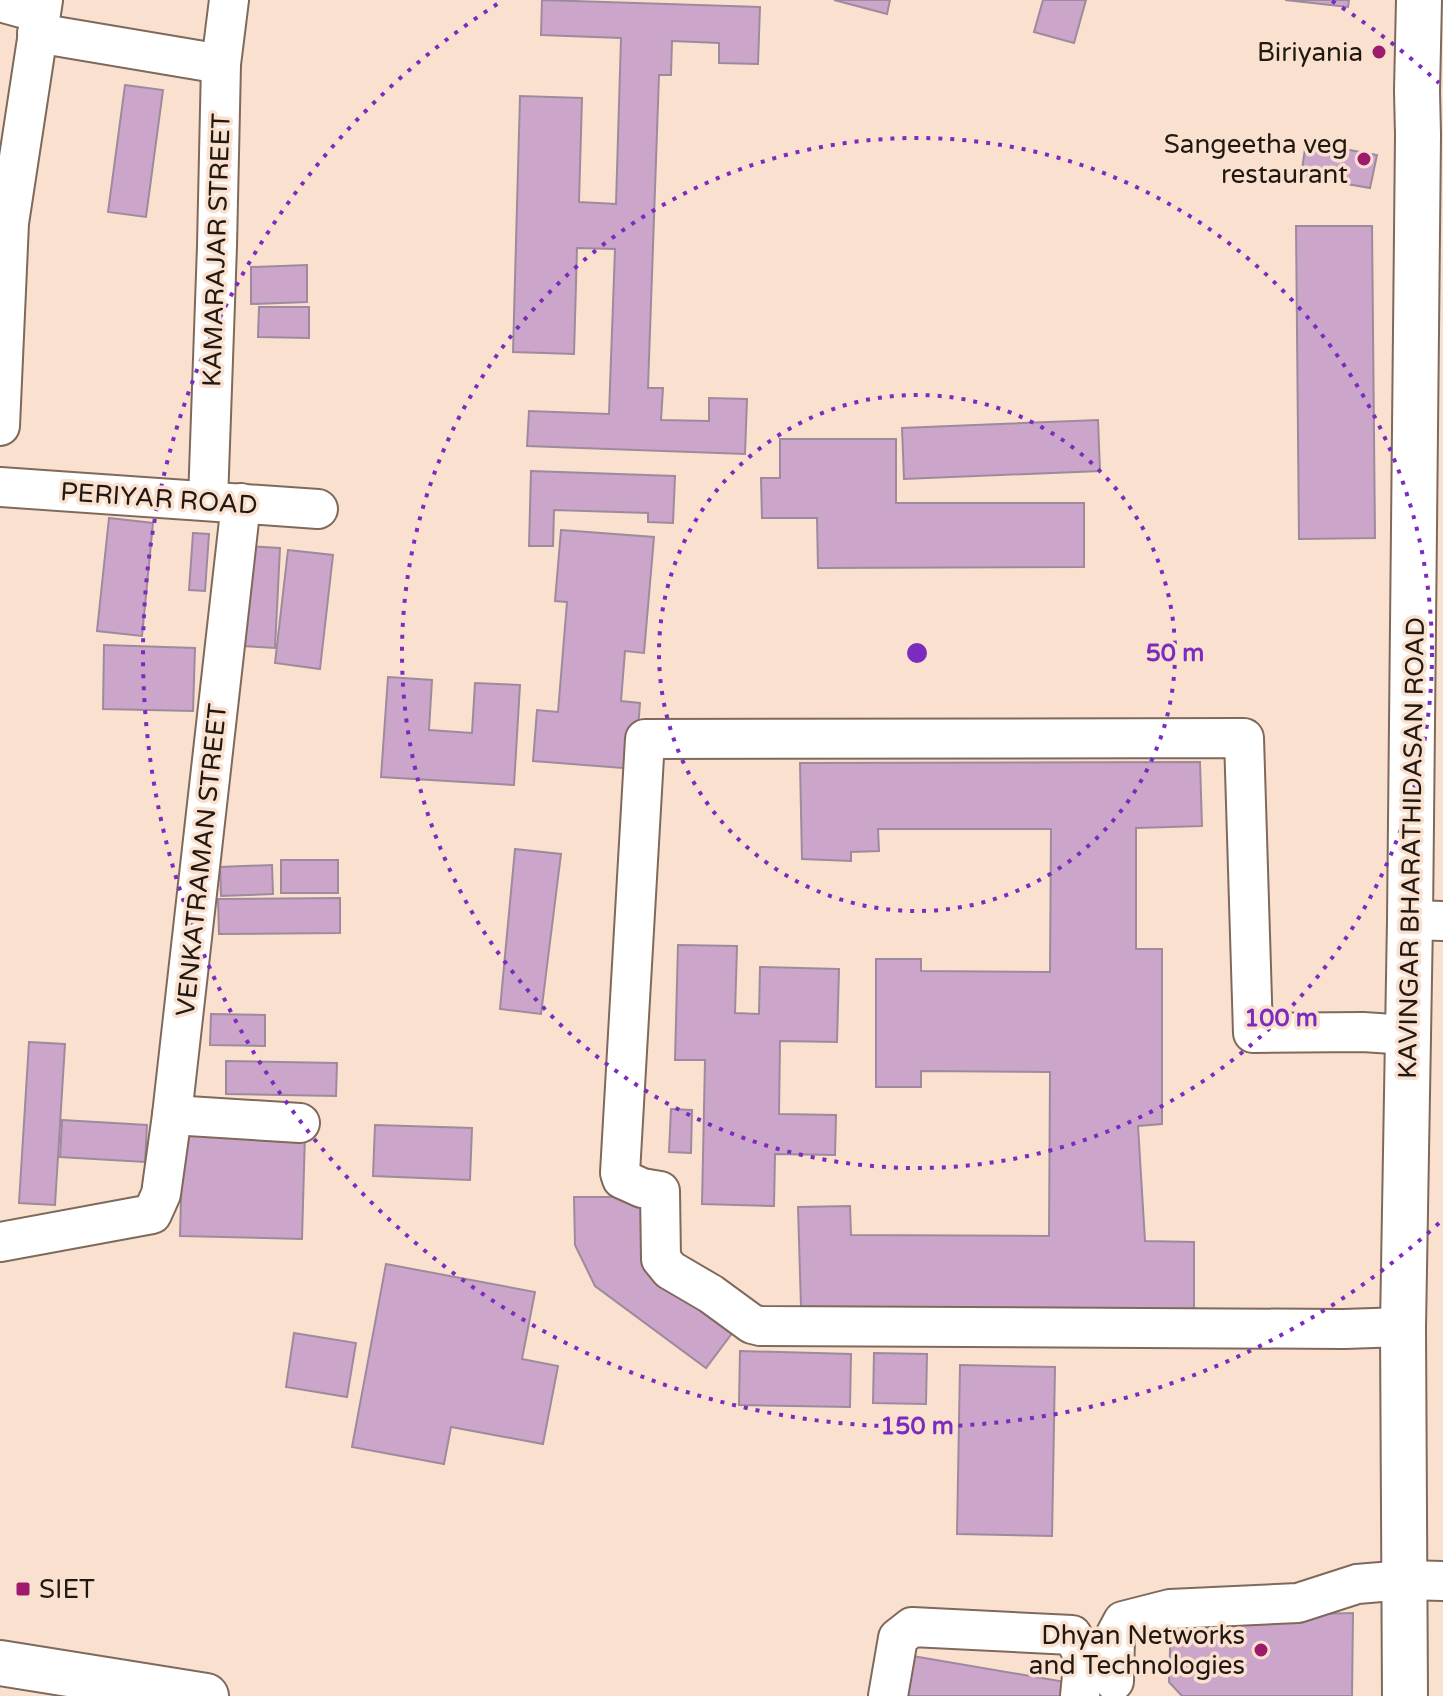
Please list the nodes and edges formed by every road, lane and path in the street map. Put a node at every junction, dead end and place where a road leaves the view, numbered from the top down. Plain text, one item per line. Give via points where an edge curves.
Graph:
1 (229, 0) edge
2 (1419, 0) edge
3 (0, 2) edge
4 (40, 16) edge
5 (221, 64) junction
6 (1430, 93) edge
7 (0, 426) edge
8 (0, 487) edge
9 (224, 502) junction
10 (318, 509) dead end
11 (1427, 920) edge
12 (1408, 1035) junction
13 (172, 1115) junction
14 (300, 1123) dead end
15 (0, 1242) edge
16 (1403, 1327) junction
17 (1424, 1580) edge
18 (0, 1663) edge
19 (1114, 1681) dead end
20 (206, 1696) edge
21 (888, 1696) edge
22 (1080, 1696) edge
23 (1405, 1696) edge

1 - 5 street, KAMARAJAR STREET
2 - 6 main road, KAVINGAR BHARATHIDASAN ROAD
3 - 4 street
4 - 5 street
4 - 7 street via 9,223
5 - 9 street, KAMARAJAR STREET via 217,246
6 - 11 main road, KAVINGAR BHARATHIDASAN ROAD via 1418,166
8 - 9 street, PERIYAR ROAD
9 - 10 street, PERIYAR ROAD
9 - 13 street, VENKATRAMAN STREET
11 - 12 main road, KAVINGAR BHARATHIDASAN ROAD
12 - 16 main road, KAVINGAR BHARATHIDASAN ROAD
12 - 16 street via 1253,1033 1244,738 645,739 620,1173 642,1188 660,1191 661,1259 670,1270 760,1326
13 - 14 street
13 - 15 street, VENKATRAMAN STREET via 161,1194 152,1214
16 - 17 main road, KAVINGAR BHARATHIDASAN ROAD
17 - 19 street via 1357,1584 1298,1603 1170,1609 1123,1621 1115,1636
17 - 23 main road, KAVINGAR BHARATHIDASAN ROAD
18 - 20 main road
21 - 22 street via 898,1638 912,1627 1072,1635 1084,1656

